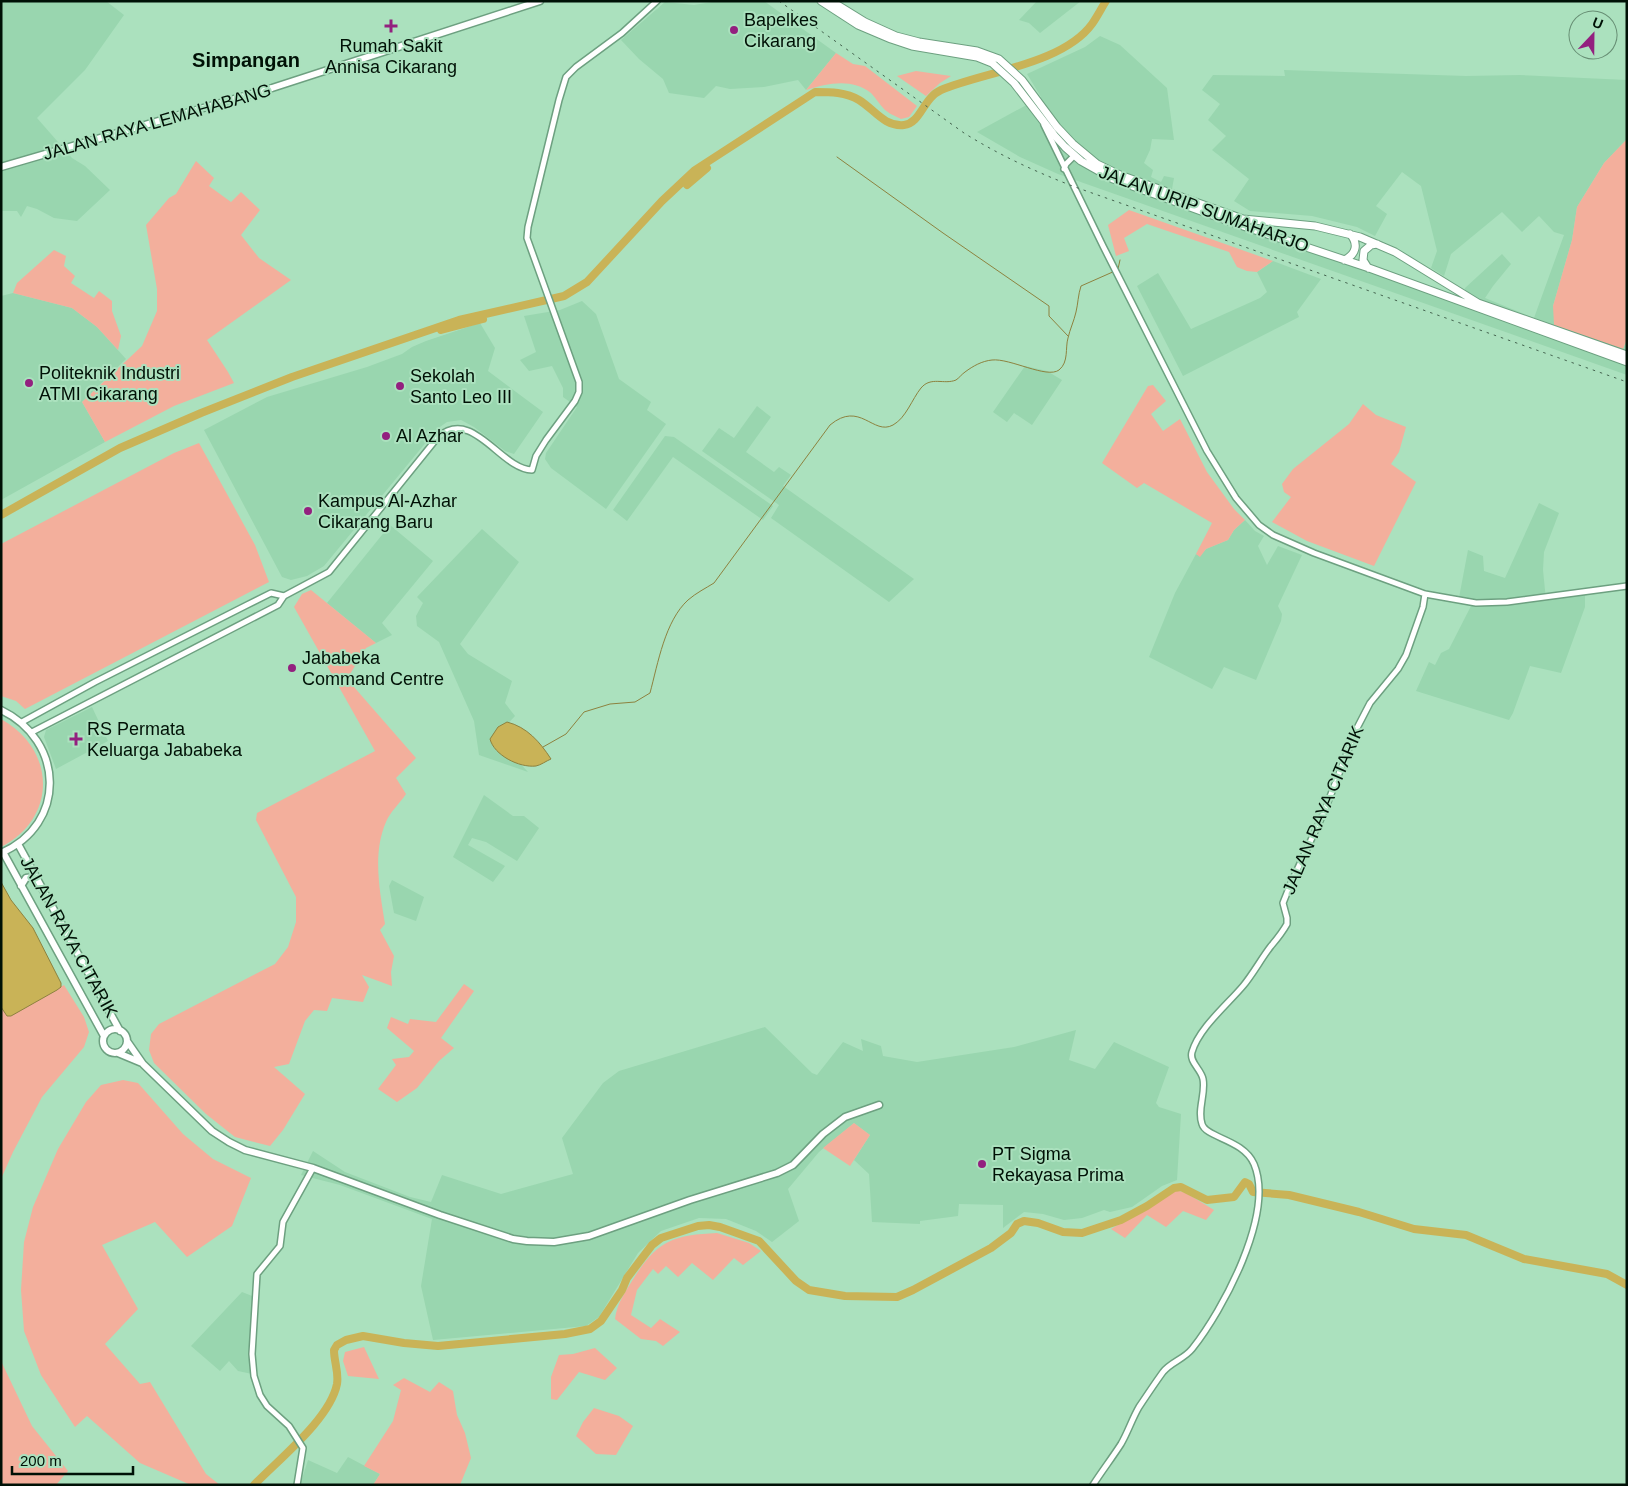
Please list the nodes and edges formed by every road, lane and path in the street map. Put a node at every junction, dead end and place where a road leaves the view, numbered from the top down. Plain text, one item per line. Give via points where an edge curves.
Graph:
1 (540, 1) edge
2 (657, 1) edge
3 (821, 1) edge
4 (831, 1) edge
5 (998, 63) junction
6 (1042, 119) junction
7 (1074, 156) junction
8 (1, 167) edge
9 (1064, 169) junction
10 (1350, 234) junction
11 (1377, 244) junction
12 (1344, 260) junction
13 (1369, 268) junction
14 (1627, 355) edge
15 (1627, 362) edge
16 (1627, 586) edge
17 (1425, 594) junction
18 (284, 596) junction
19 (1, 710) edge
20 (22, 722) junction
21 (32, 732) junction
22 (18, 844) junction
23 (2, 853) edge
24 (37, 879) junction
25 (22, 886) junction
26 (120, 1031) junction
27 (104, 1036) junction
28 (127, 1041) junction
29 (118, 1052) junction
30 (143, 1064) junction
31 (879, 1105) dead end
32 (313, 1168) junction
33 (297, 1485) edge
34 (1093, 1485) edge

1 - 8 main road, JALAN RAYA LEMAHABANG via 272,88
2 - 18 street via 576,67 563,85 527,231 528,243 580,382 575,401 539,451 532,470 516,464 464,429 443,433 332,569
3 - 5 highway, JALAN URIP SUMAHARJO via 858,25 891,39
4 - 5 highway, JALAN URIP SUMAHARJO via 896,36 977,51 990,55
5 - 6 highway, JALAN URIP SUMAHARJO
5 - 10 highway, JALAN URIP SUMAHARJO via 1021,79 1056,127 1097,164 1243,219 1315,226
6 - 7 highway, JALAN URIP SUMAHARJO
6 - 9 street
7 - 9 street
7 - 12 highway, JALAN URIP SUMAHARJO via 1121,183
9 - 17 street via 1206,451 1254,520 1284,541
10 - 11 highway, JALAN URIP SUMAHARJO
10 - 12 highway via 1355,249
11 - 13 highway via 1364,251 1363,260
11 - 14 highway, JALAN URIP SUMAHARJO via 1471,299
12 - 13 highway, JALAN URIP SUMAHARJO
13 - 15 highway, JALAN URIP SUMAHARJO
16 - 17 street via 1489,603
17 - 34 street, JALAN RAYA CITARIK via 1406,655 1370,703 1356,730 1324,812 1291,883 1283,903 1287,924 1243,986 1203,1032 1192,1052 1192,1060 1204,1081 1202,1125 1208,1132 1246,1152 1257,1175 1254,1225 1245,1254 1213,1317 1188,1353 1164,1371
18 - 20 street via 271,594 245,606
18 - 21 street via 278,605
19 - 20 main road
20 - 21 main road
21 - 22 main road via 48,765 49,794 38,822
22 - 23 main road
22 - 24 main road, JALAN RAYA CITARIK
23 - 25 main road, JALAN RAYA CITARIK
24 - 25 main road via 26,878
24 - 26 main road, JALAN RAYA CITARIK
25 - 27 main road, JALAN RAYA CITARIK
26 - 27 main road via 112,1030
26 - 28 main road
27 - 29 main road via 106,1048 112,1053
28 - 29 main road
28 - 30 main road
29 - 30 main road
30 - 32 main road via 212,1132 246,1150
31 - 32 main road via 845,1117 793,1165 777,1173 589,1236 554,1242 514,1238 440,1215
32 - 33 street via 285,1219 280,1246 257,1274 252,1366 267,1406 284,1420 303,1448

